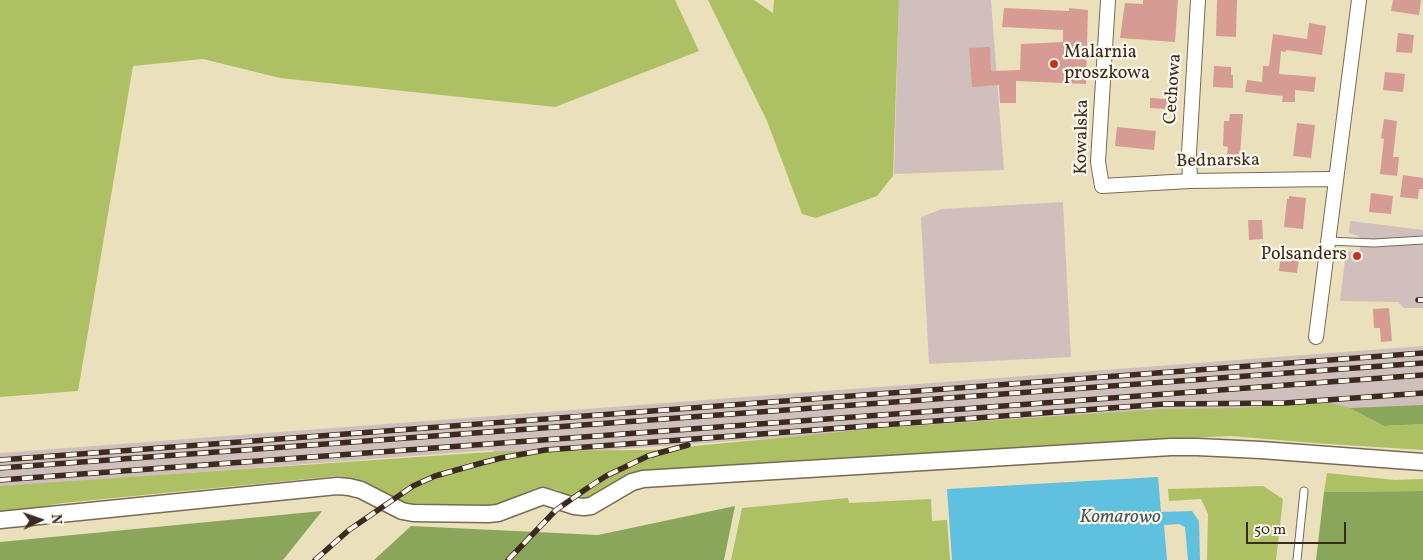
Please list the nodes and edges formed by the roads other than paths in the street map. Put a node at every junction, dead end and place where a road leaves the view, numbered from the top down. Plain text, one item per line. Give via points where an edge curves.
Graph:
1 (1108, 0) edge
2 (1198, 0) edge
3 (1359, 0) edge
4 (1336, 180) junction
5 (1190, 181) junction
6 (1102, 186) joint
7 (1423, 240) edge
8 (1328, 241) junction
9 (1316, 337) dead end
10 (1423, 462) edge
11 (1304, 491) dead end
12 (0, 520) edge
13 (1297, 560) edge

1 - 6 street, Kowalska via 1098,162
2 - 5 street, Cechowa
3 - 4 street
4 - 5 street, Bednarska
4 - 8 street
5 - 6 street, Bednarska
7 - 8 lane
8 - 9 street
10 - 12 street via 1261,450 1171,448 642,479 591,506 574,506 543,496 488,514 402,511 361,490 337,486
11 - 13 lane

